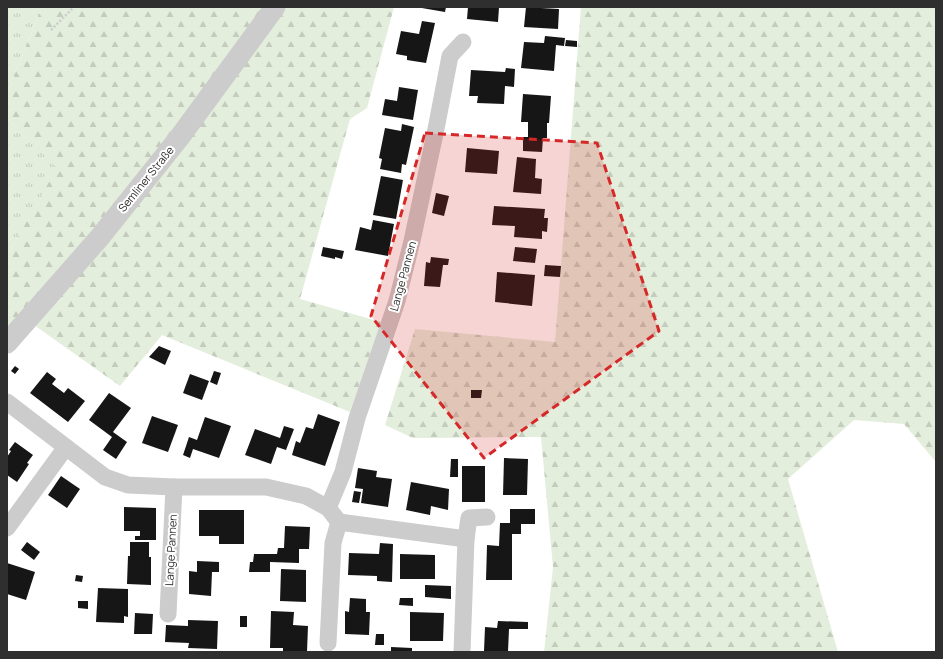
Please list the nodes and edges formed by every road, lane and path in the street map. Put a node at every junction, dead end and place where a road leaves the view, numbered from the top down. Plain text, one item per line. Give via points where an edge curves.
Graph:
1 (74, 7) edge
2 (275, 7) edge
3 (51, 30) dead end
4 (463, 42) dead end
5 (7, 343) edge
6 (7, 402) edge
7 (66, 447) junction
8 (174, 487) junction
9 (328, 508) junction
10 (487, 517) dead end
11 (339, 522) junction
12 (7, 528) edge
13 (466, 539) junction
14 (168, 614) dead end
15 (328, 644) dead end
16 (462, 652) edge

1 - 3 path
2 - 5 street, Semliner Straße via 179,138 100,237
4 - 9 street, Lange Pannen via 450,56 416,226 397,301 357,418 343,472
6 - 7 street
7 - 8 street via 105,477 128,485
7 - 12 street
8 - 9 street via 266,487 306,496
8 - 14 street, Lange Pannen
9 - 11 street
10 - 13 street via 469,518
11 - 13 street
11 - 15 street via 333,543
13 - 16 street

